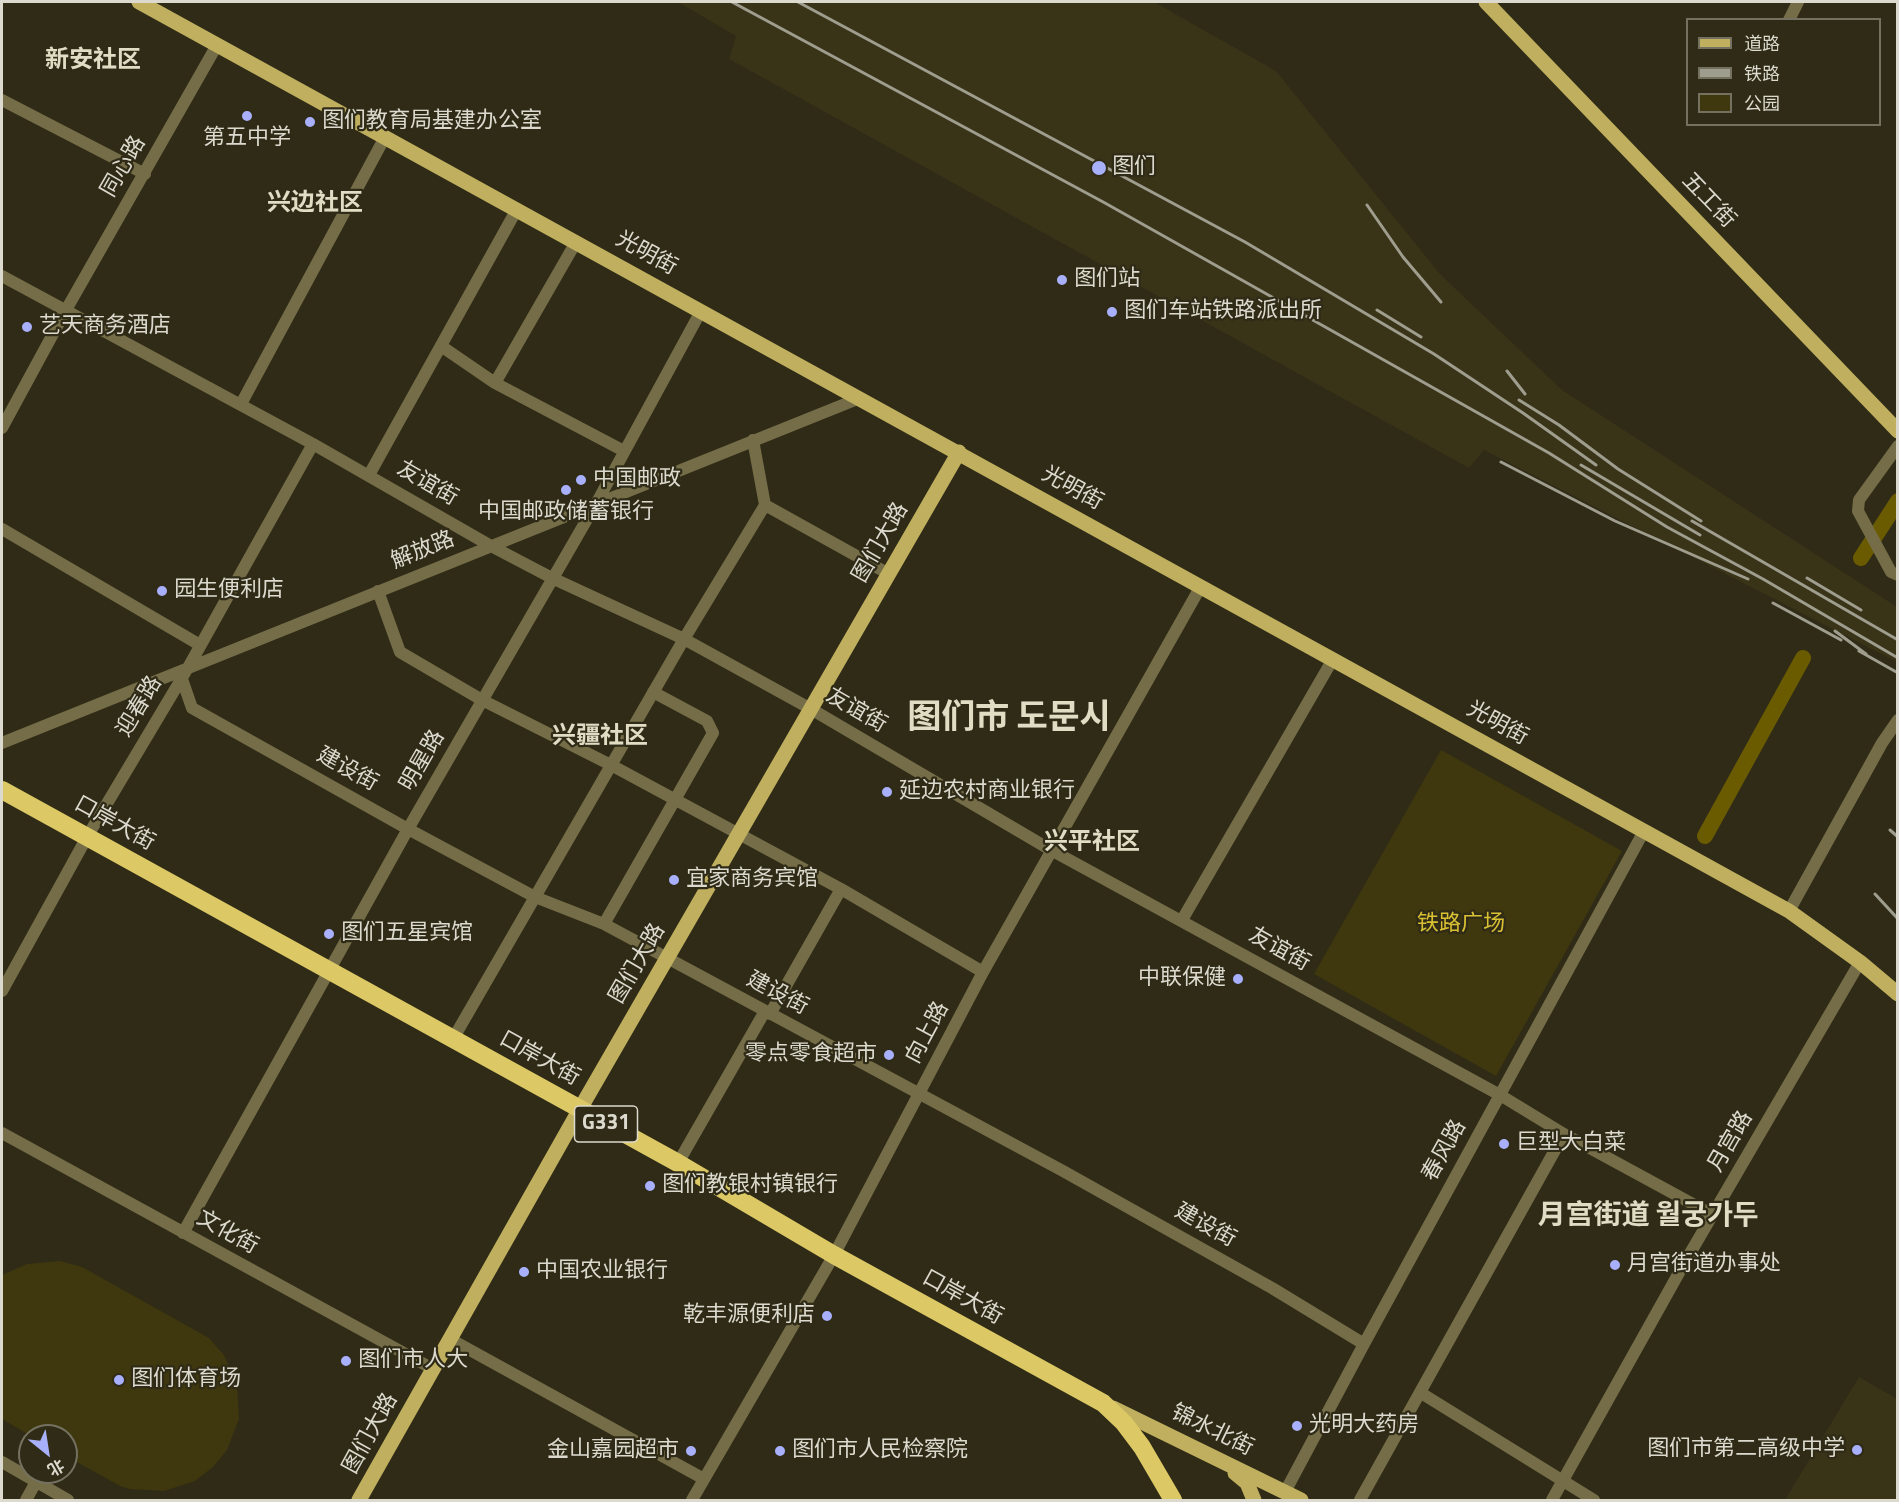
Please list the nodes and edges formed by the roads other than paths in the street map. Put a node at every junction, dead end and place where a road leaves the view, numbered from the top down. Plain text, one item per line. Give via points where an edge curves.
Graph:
1 (139, 2) edge
2 (1486, 2) edge
3 (1798, 2) edge
4 (1790, 18) edge
5 (217, 45) junction
6 (2, 100) edge
7 (385, 137) junction
8 (145, 174) junction
9 (517, 209) junction
10 (576, 242) junction
11 (2, 276) edge
12 (66, 310) junction
13 (701, 310) junction
14 (441, 346) junction
15 (495, 383) junction
16 (860, 398) junction
17 (241, 404) junction
18 (2, 428) edge
19 (1898, 431) edge
20 (753, 440) junction
21 (313, 444) junction
22 (1898, 446) edge
23 (624, 451) junction
24 (959, 452) junction
25 (369, 475) junction
26 (597, 502) junction
27 (765, 505) junction
28 (2, 529) edge
29 (491, 546) junction
30 (889, 574) junction
31 (1898, 575) edge
32 (552, 578) junction
33 (1201, 586) junction
34 (378, 591) junction
35 (684, 639) junction
36 (200, 645) junction
37 (1333, 659) junction
38 (189, 666) junction
39 (182, 679) junction
40 (653, 692) junction
41 (482, 700) junction
42 (811, 709) junction
43 (1898, 720) edge
44 (2, 743) edge
45 (611, 765) junction
46 (2, 790) edge
47 (675, 800) junction
48 (408, 829) junction
49 (1644, 831) junction
50 (739, 834) junction
51 (87, 837) junction
52 (1051, 850) junction
53 (841, 889) junction
54 (535, 897) junction
55 (1789, 911) junction
56 (1182, 920) junction
57 (604, 924) junction
58 (667, 958) junction
59 (1860, 963) junction
60 (330, 971) junction
61 (983, 972) junction
62 (2, 991) edge
63 (1898, 994) edge
64 (768, 1013) junction
65 (453, 1039) junction
66 (919, 1095) junction
67 (1500, 1095) junction
68 (579, 1109) junction
69 (2, 1133) edge
70 (1564, 1134) junction
71 (678, 1163) junction
72 (1713, 1215) junction
73 (183, 1233) junction
74 (834, 1255) junction
75 (450, 1340) junction
76 (1364, 1344) junction
77 (433, 1369) junction
78 (1421, 1393) junction
79 (1103, 1403) junction
80 (1221, 1461) junction
81 (2, 1462) edge
82 (18, 1471) edge
83 (704, 1479) junction
84 (1562, 1482) junction
85 (35, 1484) edge
86 (40, 1484) edge
87 (1282, 1496) edge
88 (26, 1500) edge
89 (68, 1500) edge
90 (359, 1500) edge
91 (692, 1500) edge
92 (1173, 1500) edge
93 (1254, 1500) edge
94 (1301, 1500) edge
95 (1360, 1500) edge
96 (1552, 1500) edge
97 (1594, 1500) edge

1 - 5 main road, 光明街
2 - 19 main road, 五工街
3 - 4 street
5 - 7 main road, 光明街
5 - 8 street, 同心路
6 - 8 street
7 - 9 main road, 光明街
7 - 17 street
8 - 12 street, 同心路
9 - 10 main road, 光明街
9 - 14 street
10 - 13 main road, 光明街
10 - 15 street
11 - 12 street, 友谊街
12 - 17 street, 友谊街
12 - 18 street, 同心路
13 - 16 main road, 光明街
13 - 23 street, 明星路
14 - 15 street
14 - 25 street
15 - 23 street
16 - 20 street, 解放路
16 - 24 main road, 光明街
17 - 21 street, 友谊街
20 - 26 street, 解放路
20 - 27 street
21 - 25 street, 友谊街
21 - 36 street, 迎春路
22 - 31 street via 1859,500 1858,511 1892,572
23 - 26 street, 明星路
24 - 30 main road, 图们大路
24 - 33 main road, 光明街
25 - 29 street, 友谊街
26 - 29 street, 解放路
26 - 32 street, 明星路
27 - 30 street
27 - 35 street
28 - 36 street
29 - 32 street, 友谊街
29 - 34 street, 解放路
30 - 42 main road, 图们大路
32 - 35 street, 友谊街
32 - 41 street, 明星路
33 - 37 main road, 光明街
33 - 52 street, 向上路
34 - 38 street, 解放路
34 - 41 street via 400,652
35 - 40 street
35 - 42 street, 友谊街
36 - 38 street, 迎春路
37 - 49 main road, 光明街
37 - 56 street
38 - 39 street, 迎春路
38 - 44 street, 解放路
39 - 48 street, 建设街 via 192,708
39 - 51 street, 迎春路
40 - 45 street
40 - 47 street via 707,721 713,733
41 - 45 street
41 - 48 street, 明星路
42 - 50 main road, 图们大路
42 - 52 street, 友谊街
43 - 55 street
45 - 47 street
45 - 54 street
46 - 51 highway, 口岸大街 / G331
47 - 50 street
47 - 57 street
48 - 54 street, 建设街
48 - 60 street, 明星路
49 - 55 main road, 光明街
49 - 67 street, 春风路
50 - 53 street
50 - 58 main road, 图们大路
51 - 60 highway, 口岸大街 / G331
51 - 62 street, 迎春路
52 - 56 street, 友谊街
52 - 61 street, 向上路
53 - 61 street
53 - 64 street
54 - 57 street, 建设街
54 - 65 street
55 - 59 main road, 光明街
56 - 67 street, 友谊街
57 - 58 street, 建设街
58 - 64 street, 建设街
58 - 68 main road, 图们大路
59 - 63 main road, 光明街
59 - 72 street, 月宫路
60 - 65 highway, 口岸大街 / G331
60 - 73 street, 明星路
61 - 66 street, 向上路
64 - 66 street, 建设街
64 - 71 street
65 - 68 highway, 口岸大街 / G331
66 - 74 street, 向上路
66 - 76 street, 建设街 via 1272,1287
67 - 70 street, 友谊街
67 - 76 street, 春风路
68 - 71 highway, 口岸大街 / G331
68 - 75 main road, 图们大路
69 - 73 street, 文化街
70 - 72 street, 友谊街
70 - 78 street
71 - 74 highway, 口岸大街 / G331
72 - 84 street, 月宫路
73 - 77 street, 文化街
74 - 79 highway, 口岸大街 / G331
74 - 83 street, 向上路
75 - 77 main road, 图们大路
75 - 83 street
76 - 87 street, 春风路
77 - 90 main road, 图们大路
78 - 84 street
78 - 95 street
79 - 80 main road, 锦水北街
79 - 92 highway, 口岸大街 / G331 via 1142,1447
80 - 87 main road, 锦水北街
80 - 93 main road via 1247,1483
81 - 82 street
83 - 91 street, 向上路
84 - 96 street, 月宫路
84 - 97 street
85 - 88 street
86 - 89 street
87 - 94 main road, 锦水北街

